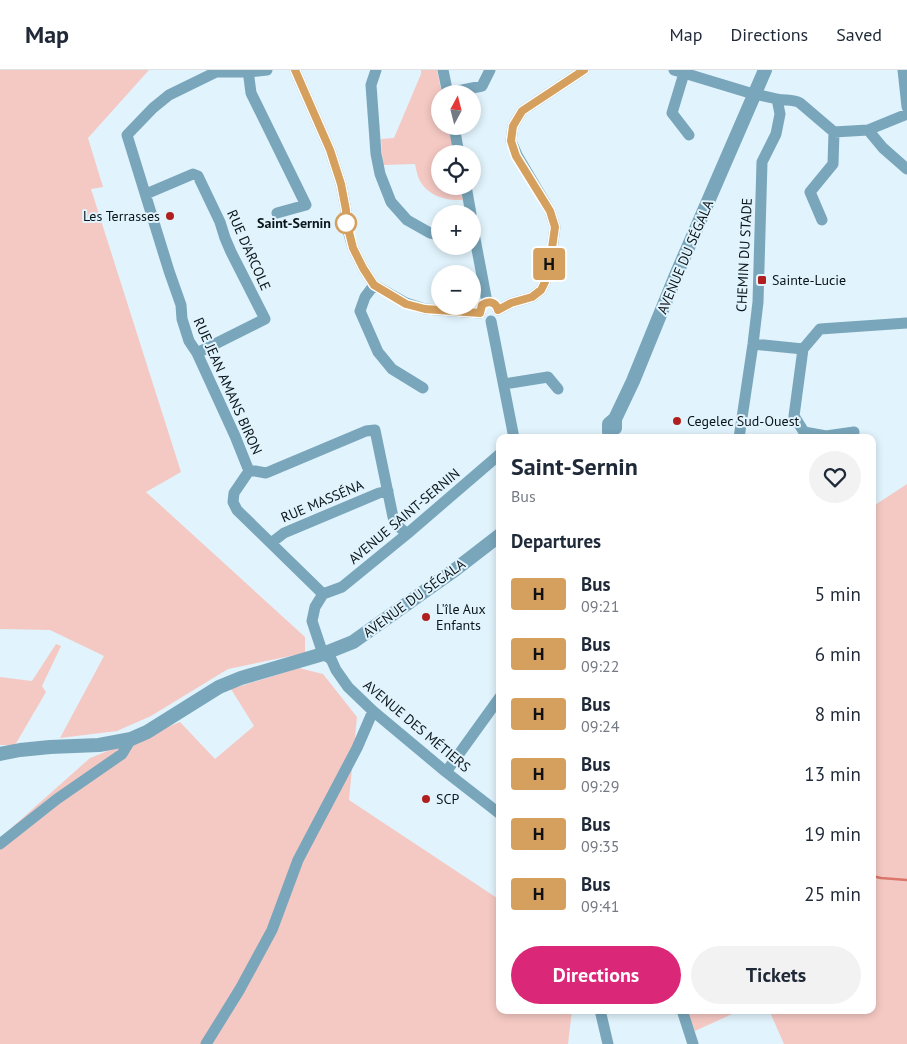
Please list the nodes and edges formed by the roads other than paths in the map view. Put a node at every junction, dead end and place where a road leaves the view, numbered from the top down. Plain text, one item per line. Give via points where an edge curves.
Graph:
1 (267, 70) edge
2 (294, 70) edge
3 (376, 70) edge
4 (443, 70) edge
5 (490, 70) edge
6 (584, 70) edge
7 (765, 70) edge
8 (902, 70) edge
9 (248, 71) edge
10 (681, 71) edge
11 (446, 85) edge
12 (481, 86) edge
13 (754, 94) junction
14 (777, 99) junction
15 (907, 107) edge
16 (907, 114) edge
17 (868, 130) junction
18 (834, 132) junction
19 (689, 135) dead end
20 (907, 169) edge
21 (146, 194) junction
22 (277, 213) dead end
23 (822, 220) dead end
24 (431, 233) edge
25 (478, 255) edge
26 (374, 285) junction
27 (487, 302) junction
28 (431, 309) edge
29 (481, 309) edge
30 (498, 310) junction
31 (481, 315) edge
32 (491, 321) junction
33 (907, 323) edge
34 (753, 344) junction
35 (803, 349) junction
36 (197, 353) junction
37 (504, 384) junction
38 (423, 388) dead end
39 (558, 389) dead end
40 (854, 432) dead end
41 (513, 434) edge
42 (607, 434) edge
43 (739, 434) edge
44 (815, 434) edge
45 (840, 434) edge
46 (496, 457) edge
47 (248, 471) junction
48 (388, 491) junction
49 (407, 534) junction
50 (496, 537) edge
51 (271, 543) junction
52 (323, 594) junction
53 (323, 654) junction
54 (496, 703) edge
55 (373, 711) junction
56 (131, 739) junction
57 (0, 754) edge
58 (446, 772) junction
59 (496, 811) edge
60 (0, 844) edge
61 (601, 1014) edge
62 (683, 1014) edge
63 (206, 1044) edge
64 (608, 1044) edge
65 (694, 1044) edge

1 - 9 street, RUE JEAN AMANS BIRON
2 - 26 street via 330,150 341,184 353,248
3 - 24 street via 371,85 380,174 391,202 407,220
4 - 11 street
5 - 12 street
6 - 30 street via 522,111 513,126 511,141 516,156 550,211 555,227 541,290 532,297
7 - 13 street, AVENUE DU SÉGALA
8 - 15 street
9 - 21 street, RUE JEAN AMANS BIRON via 216,72 169,95 127,134
9 - 22 street via 252,93 306,205
10 - 13 street
10 - 19 street via 672,113
13 - 14 street
13 - 42 street, AVENUE DU SÉGALA via 633,381 615,419 609,424
14 - 18 street via 796,100
14 - 34 street, CHEMIN DU STADE via 780,114 776,134 762,162 758,302
16 - 17 street
17 - 18 street
17 - 20 street
18 - 23 street via 833,164 810,192
21 - 36 street, RUE JEAN AMANS BIRON via 181,305 184,326
21 - 36 street, RUE D'ARCOLE via 193,174 198,176 264,319
25 - 27 street
26 - 28 street via 406,304
26 - 38 street via 360,311 378,352 392,369
27 - 29 street
27 - 30 street via 496,305
30 - 32 street via 496,318
31 - 32 street
32 - 37 street
33 - 35 street via 820,329
34 - 35 street
34 - 43 street, CHEMIN DU STADE
35 - 44 street via 794,416 804,432
36 - 47 street, RUE JEAN AMANS BIRON
37 - 39 street via 548,376
37 - 41 street
40 - 45 street
46 - 49 street, AVENUE SAINT-SERNIN
47 - 48 street via 266,474 375,430
47 - 51 street, RUE JEAN AMANS BIRON via 234,493 233,502
48 - 49 street via 393,517
48 - 51 street, RUE MASSÉNA via 284,533
49 - 52 street, AVENUE SAINT-SERNIN via 342,587
50 - 53 street, AVENUE DU SÉGALA via 353,642
51 - 52 street, RUE JEAN AMANS BIRON
52 - 53 street via 315,607 312,621
53 - 55 street, AVENUE DES MÉTIERS via 331,659 348,687
53 - 56 street, AVENUE DU SÉGALA via 219,687
54 - 58 street
55 - 58 street, AVENUE DES MÉTIERS
55 - 63 street via 298,860 272,930
56 - 57 street, AVENUE DU SÉGALA
56 - 60 street via 122,754
58 - 59 street, AVENUE DES MÉTIERS
61 - 64 street
62 - 65 street

